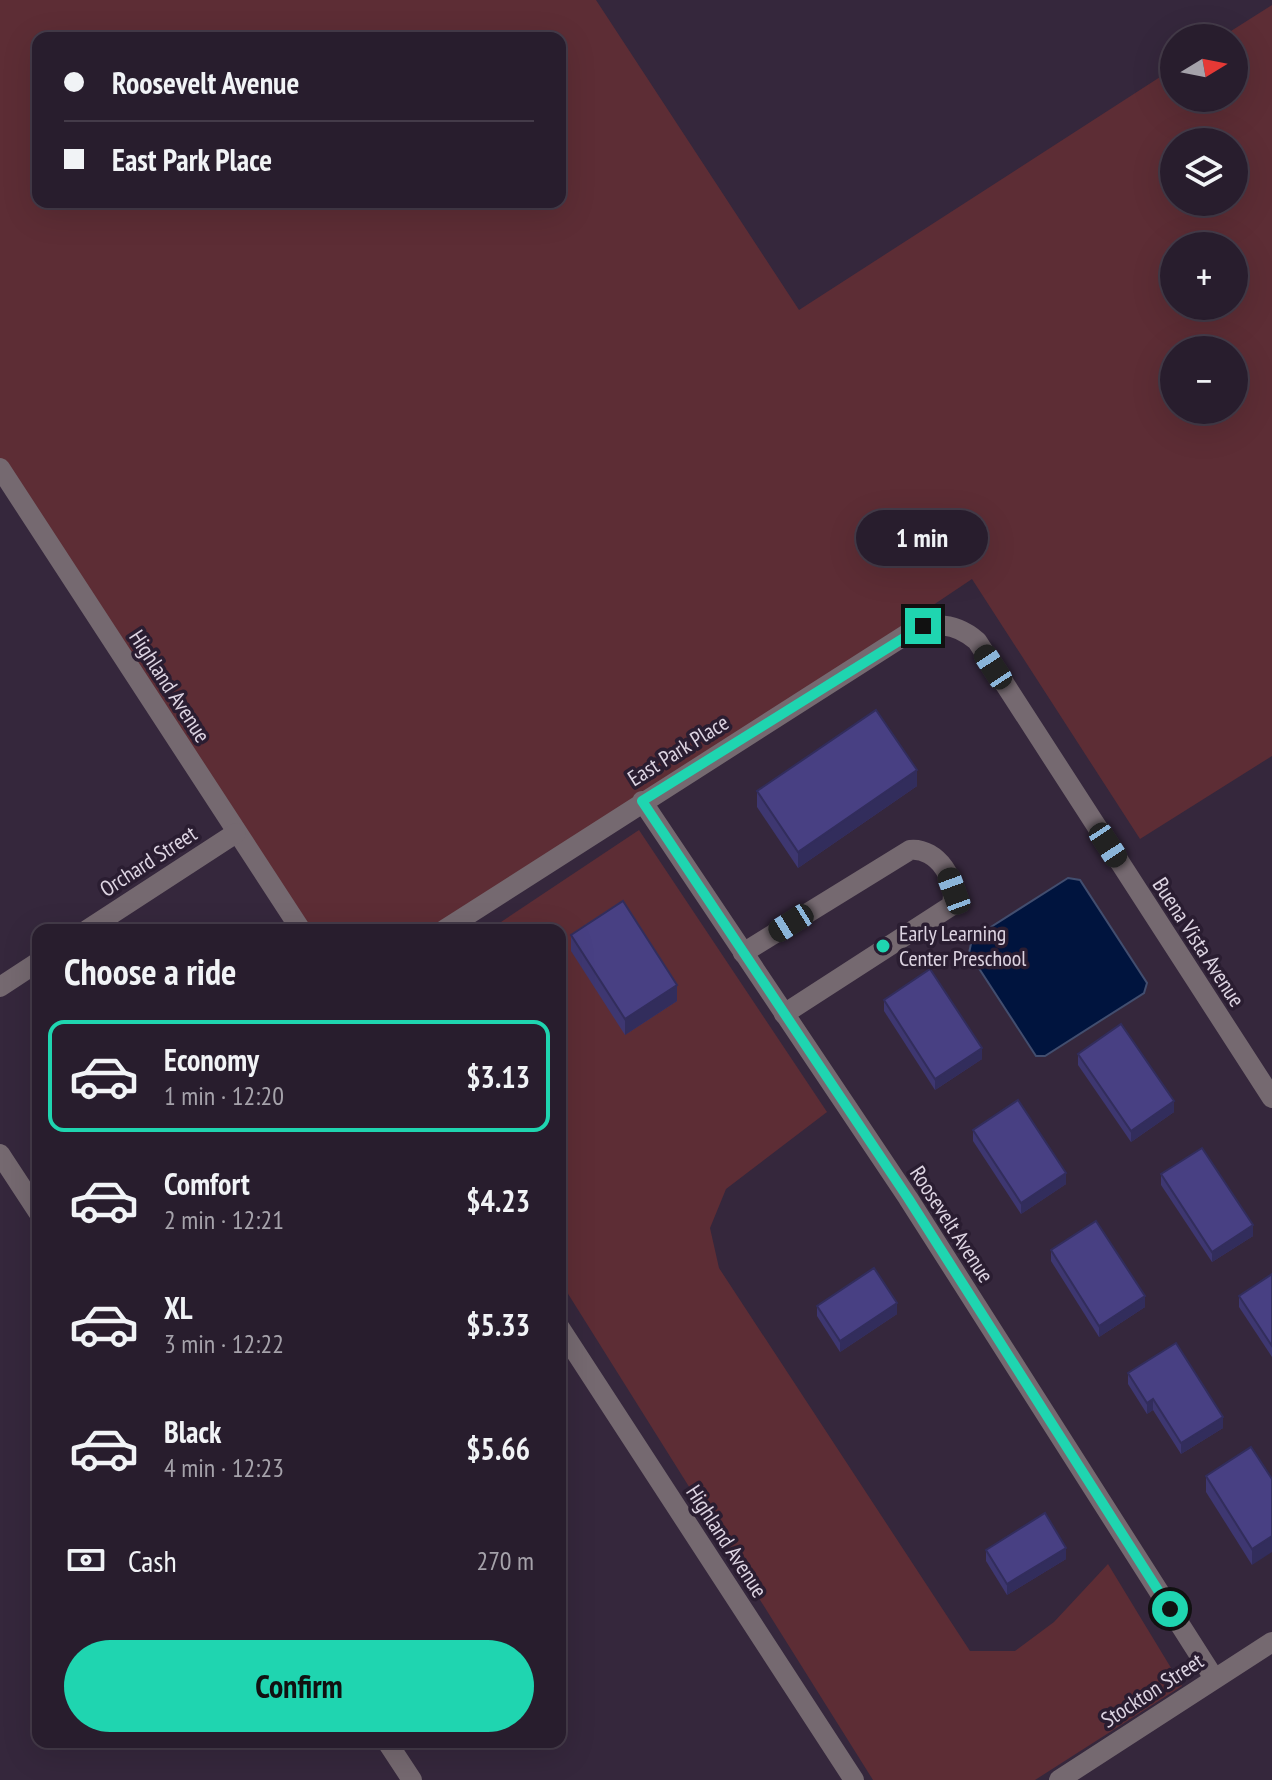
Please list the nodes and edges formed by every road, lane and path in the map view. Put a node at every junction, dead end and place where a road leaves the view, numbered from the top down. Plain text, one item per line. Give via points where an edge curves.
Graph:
1 (0, 468) edge
2 (944, 624) joint
3 (642, 801) junction
4 (236, 833) junction
5 (96, 924) edge
6 (297, 924) edge
7 (453, 924) edge
8 (743, 953) junction
9 (32, 966) edge
10 (0, 987) edge
11 (784, 1014) junction
12 (1272, 1098) edge
13 (0, 1154) edge
14 (32, 1203) edge
15 (566, 1337) edge
16 (1272, 1642) edge
17 (1214, 1678) junction
18 (391, 1748) edge
19 (412, 1780) edge
20 (854, 1780) edge
21 (1059, 1780) edge

1 - 4 street, Highland Avenue
2 - 3 street, East Park Place via 907,634
2 - 12 street, Buena Vista Avenue via 977,641
3 - 7 street, East Park Place
3 - 8 street, Roosevelt Avenue
4 - 5 street, Orchard Street
4 - 6 street, Highland Avenue
8 - 11 street, Roosevelt Avenue
8 - 11 street via 910,850 921,848 931,854 948,875 954,891 951,906
9 - 10 street
11 - 17 street, Roosevelt Avenue via 908,1198
13 - 14 street
15 - 20 street, Highland Avenue
16 - 17 street, Stockton Street
17 - 21 street, Stockton Street
18 - 19 street

